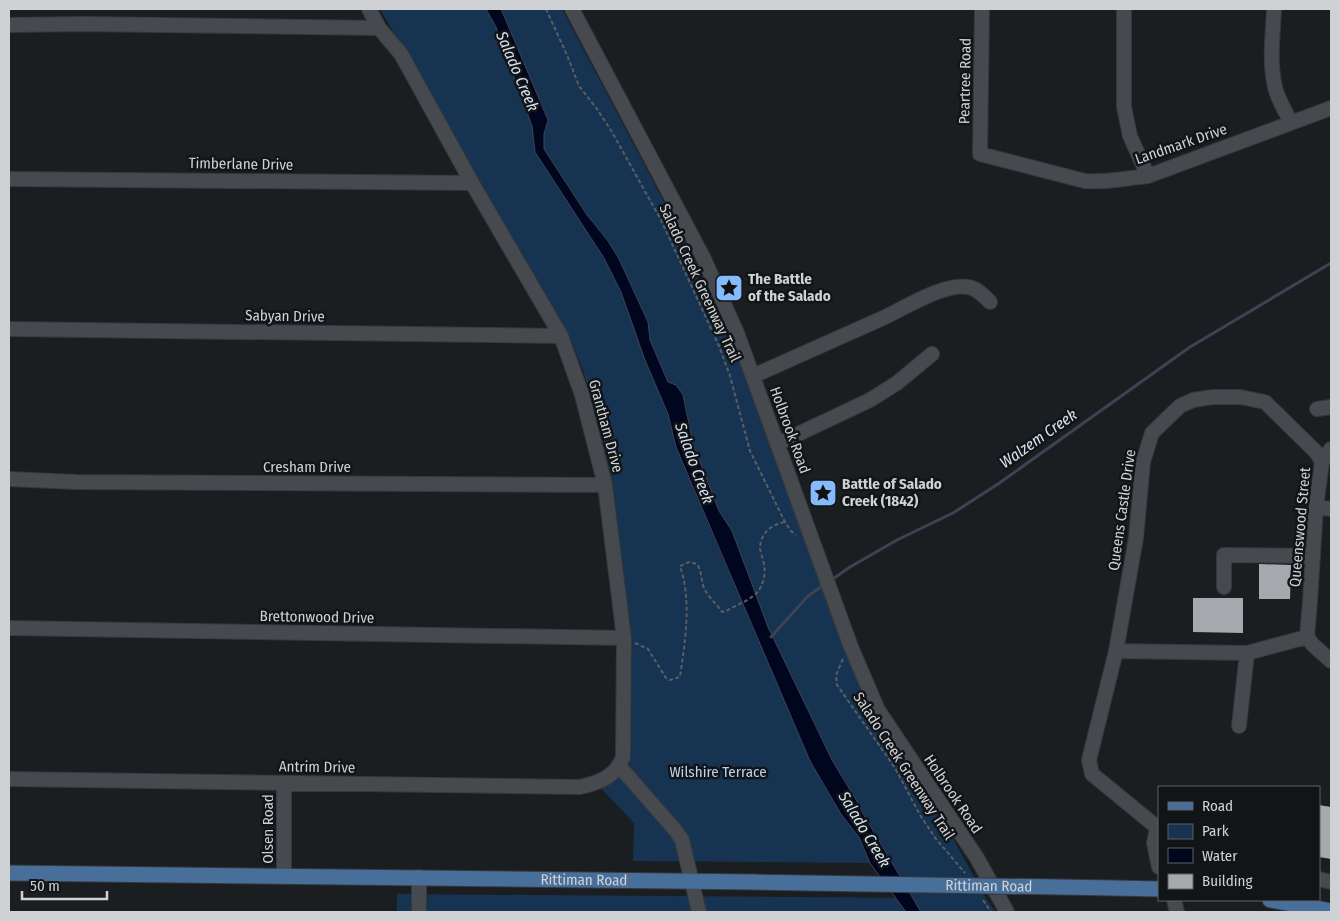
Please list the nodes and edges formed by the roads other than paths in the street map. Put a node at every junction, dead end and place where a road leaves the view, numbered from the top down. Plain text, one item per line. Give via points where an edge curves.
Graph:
1 (369, 9) edge
2 (572, 9) edge
3 (982, 9) edge
4 (1124, 9) edge
5 (1274, 9) edge
6 (9, 24) edge
7 (379, 28) junction
8 (1331, 108) edge
9 (1291, 122) junction
10 (980, 154) joint
11 (1148, 176) junction
12 (9, 179) edge
13 (472, 183) junction
14 (990, 302) dead end
15 (9, 329) edge
16 (560, 336) junction
17 (932, 354) dead end
18 (753, 376) junction
19 (1331, 407) edge
20 (1317, 409) dead end
21 (778, 444) junction
22 (1331, 449) edge
23 (1322, 462) junction
24 (9, 479) edge
25 (604, 485) junction
26 (1316, 507) junction
27 (1331, 509) edge
28 (1313, 556) junction
29 (1224, 588) dead end
30 (9, 628) edge
31 (1307, 637) junction
32 (624, 638) junction
33 (1116, 651) junction
34 (1247, 653) junction
35 (1331, 661) edge
36 (1239, 726) dead end
37 (620, 767) junction
38 (9, 779) edge
39 (284, 783) junction
40 (1158, 828) edge
41 (1158, 862) edge
42 (9, 873) edge
43 (284, 875) junction
44 (419, 877) junction
45 (692, 881) junction
46 (1158, 889) edge
47 (1275, 901) edge
48 (1324, 911) edge
49 (419, 912) edge
50 (699, 912) edge
51 (1007, 912) edge

1 - 7 street, Grantham Drive
2 - 18 street, Holbrook Road via 704,259
3 - 10 street, Peartree Road
4 - 11 street via 1124,107 1130,136
5 - 9 street via 1275,87
6 - 7 street
7 - 13 street, Grantham Drive via 401,54
8 - 9 street, Landmark Drive
9 - 11 street, Landmark Drive
10 - 11 street, Landmark Drive via 1084,181 1111,182
12 - 13 street, Timberlane Drive
13 - 16 street, Grantham Drive
14 - 18 street via 980,292 968,287 951,288 920,299
15 - 16 street, Sabyan Drive
16 - 25 street, Grantham Drive via 582,395
17 - 21 street via 870,400
18 - 21 street, Holbrook Road
19 - 20 street
21 - 51 street, Holbrook Road via 861,675 878,710 977,858
22 - 23 street, Queenswood Street
23 - 26 street, Queenswood Street
23 - 33 street, Queens Castle Drive via 1317,453 1265,402 1240,396 1193,400 1180,406 1161,423 1152,433 1143,462 1136,538
24 - 25 street, Cresham Drive
25 - 32 street, Grantham Drive
26 - 27 street
26 - 28 street, Queenswood Street
28 - 29 street via 1224,555
28 - 31 street, Queenswood Street
30 - 32 street, Brettonwood Drive
31 - 34 street
31 - 35 street
32 - 37 street, Grantham Drive via 623,757
33 - 34 street
33 - 40 street, Queens Castle Drive via 1090,752 1092,774
34 - 36 street
37 - 39 street, Antrim Drive via 604,779 580,788
37 - 45 street via 682,840
38 - 39 street, Antrim Drive
39 - 43 street, Olsen Road
40 - 41 street, Queens Castle Drive via 1154,842
42 - 43 main road, Rittiman Road
43 - 44 main road, Rittiman Road
44 - 45 main road, Rittiman Road
44 - 49 street
45 - 46 main road, Rittiman Road, bridge
45 - 50 street
47 - 48 main road

